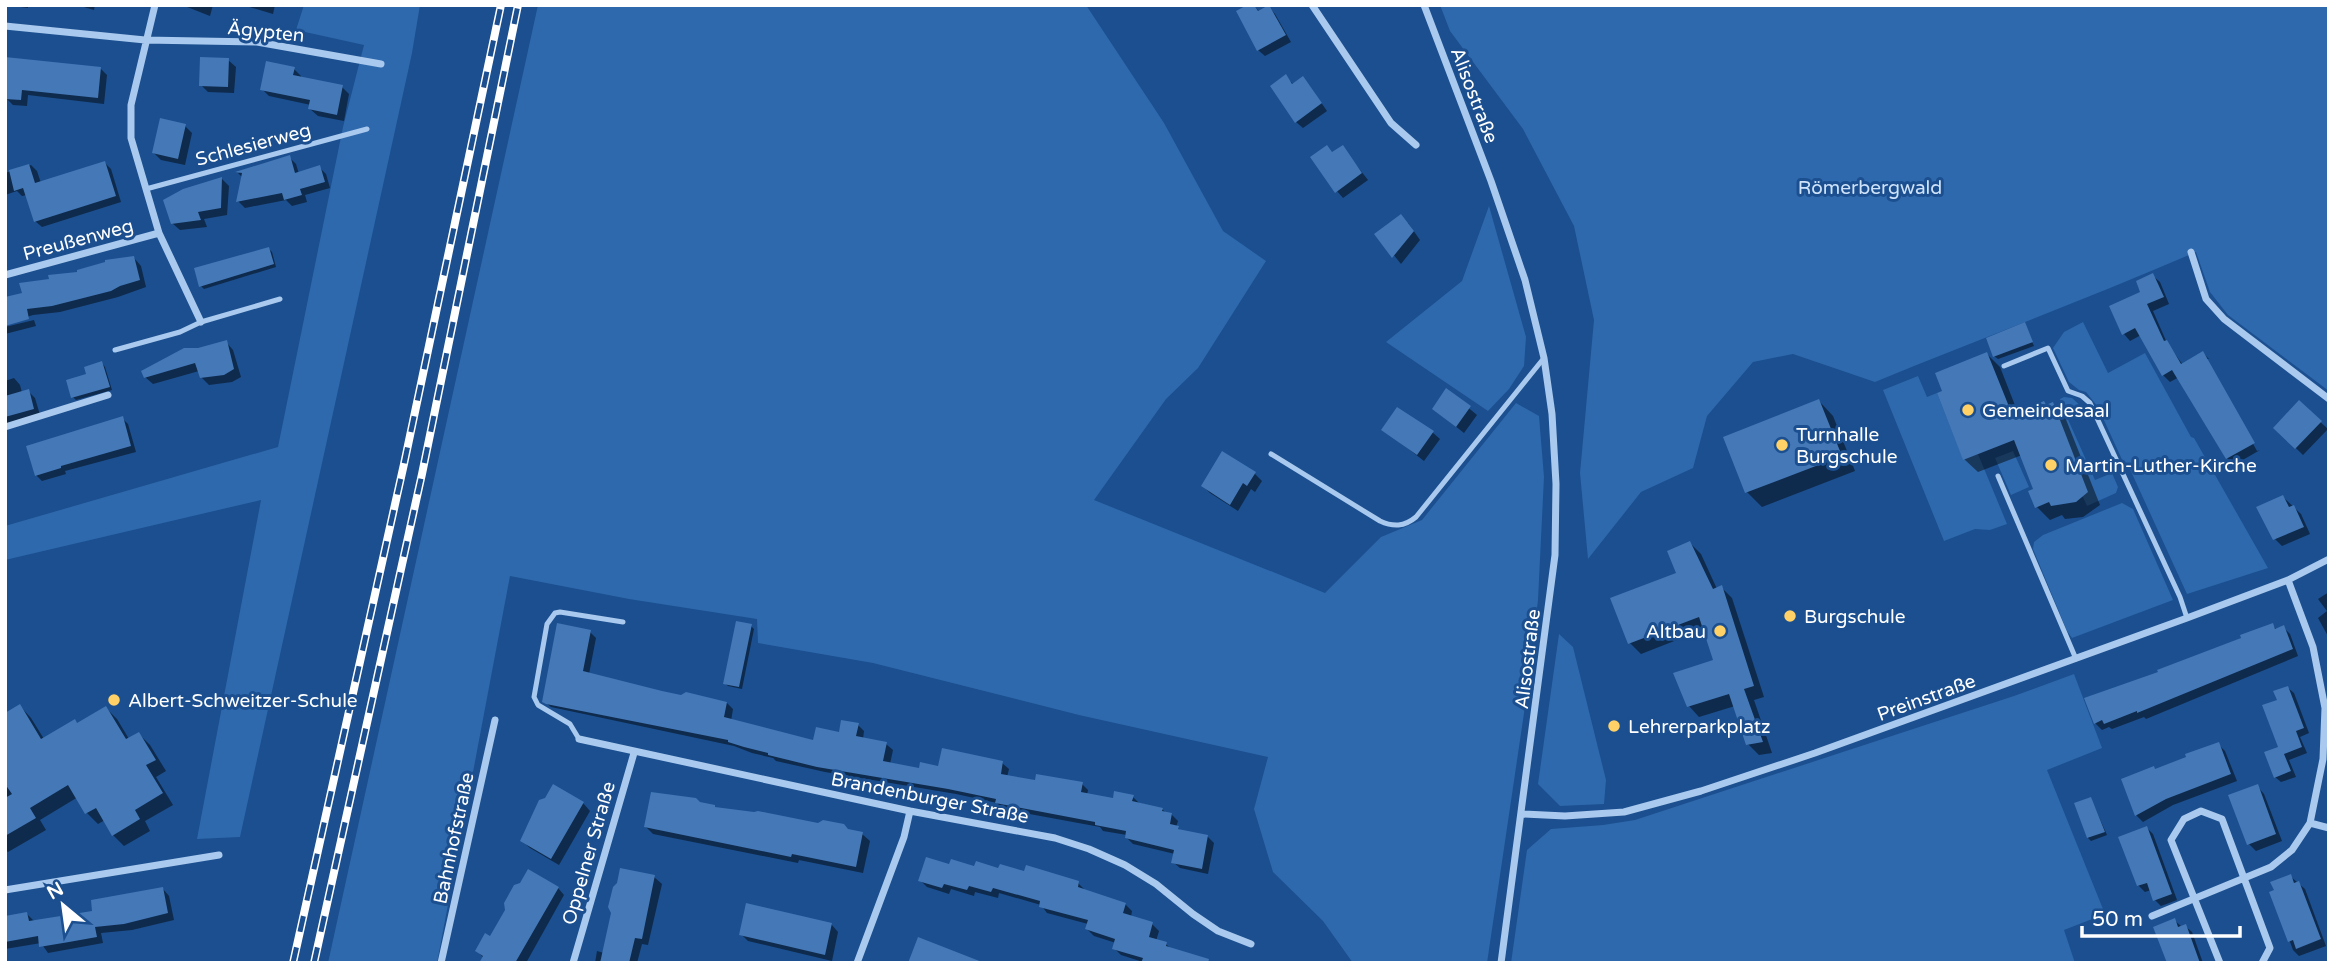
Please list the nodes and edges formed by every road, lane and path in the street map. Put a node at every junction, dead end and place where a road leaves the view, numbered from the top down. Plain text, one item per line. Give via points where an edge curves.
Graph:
1 (155, 5) edge
2 (1312, 5) edge
3 (1424, 5) edge
4 (5, 26) edge
5 (145, 40) junction
6 (381, 64) dead end
7 (367, 129) dead end
8 (1416, 145) dead end
9 (146, 189) junction
10 (159, 233) junction
11 (2191, 252) dead end
12 (5, 275) edge
13 (280, 299) dead end
14 (201, 322) junction
15 (115, 350) dead end
16 (1544, 358) junction
17 (2004, 366) dead end
18 (108, 395) dead end
19 (2329, 399) edge
20 (5, 427) edge
21 (1270, 454) dead end
22 (1998, 476) dead end
23 (2329, 559) edge
24 (2288, 580) junction
25 (2187, 618) junction
26 (623, 622) dead end
27 (2076, 659) junction
28 (495, 720) dead end
29 (579, 739) joint
30 (634, 753) junction
31 (910, 811) junction
32 (1522, 814) junction
33 (2310, 823) junction
34 (2329, 828) edge
35 (219, 855) dead end
36 (2245, 879) junction
37 (5, 890) edge
38 (2194, 900) junction
39 (2152, 916) dead end
40 (1251, 944) dead end
41 (441, 963) edge
42 (573, 963) edge
43 (857, 963) edge
44 (1502, 963) edge
45 (2220, 963) edge
46 (2262, 963) edge

1 - 5 street
2 - 8 street via 1391,123
3 - 16 street, Alisostraße via 1491,181
4 - 5 street, Ägypten
5 - 6 street, Ägypten via 257,43
5 - 9 street via 131,105 131,138
7 - 9 lane, Schlesierweg
9 - 10 street
10 - 12 street, Preußenweg
10 - 14 street
11 - 19 street via 2206,299 2224,319
13 - 14 lane
14 - 15 lane
16 - 21 lane via 1416,517 1400,526 1380,522
16 - 32 street, Alisostraße via 1556,484 1555,555
17 - 25 lane via 2048,348 2068,391 2090,403
18 - 20 street
22 - 27 lane
23 - 24 street, Preinstraße
24 - 25 street, Preinstraße
24 - 33 street via 2313,647 2325,708 2323,759
25 - 27 street, Preinstraße
26 - 29 lane via 560,612 547,624 534,697 538,705 570,724
27 - 32 street, Preinstraße via 1666,802 1624,812
28 - 41 street, Bahnhofstraße
29 - 30 street, Brandenburger Straße
30 - 31 street, Brandenburger Straße
30 - 42 street, Oppelner Straße
31 - 40 street, Brandenburger Straße via 1055,838 1089,849 1125,864 1218,931
31 - 43 street
32 - 44 street, Alisostraße
33 - 34 street
33 - 36 street via 2292,850 2272,867
35 - 37 street
36 - 38 street
36 - 38 street via 2222,819 2202,811 2184,819 2171,840
36 - 46 street via 2270,948
38 - 39 street
38 - 45 street

